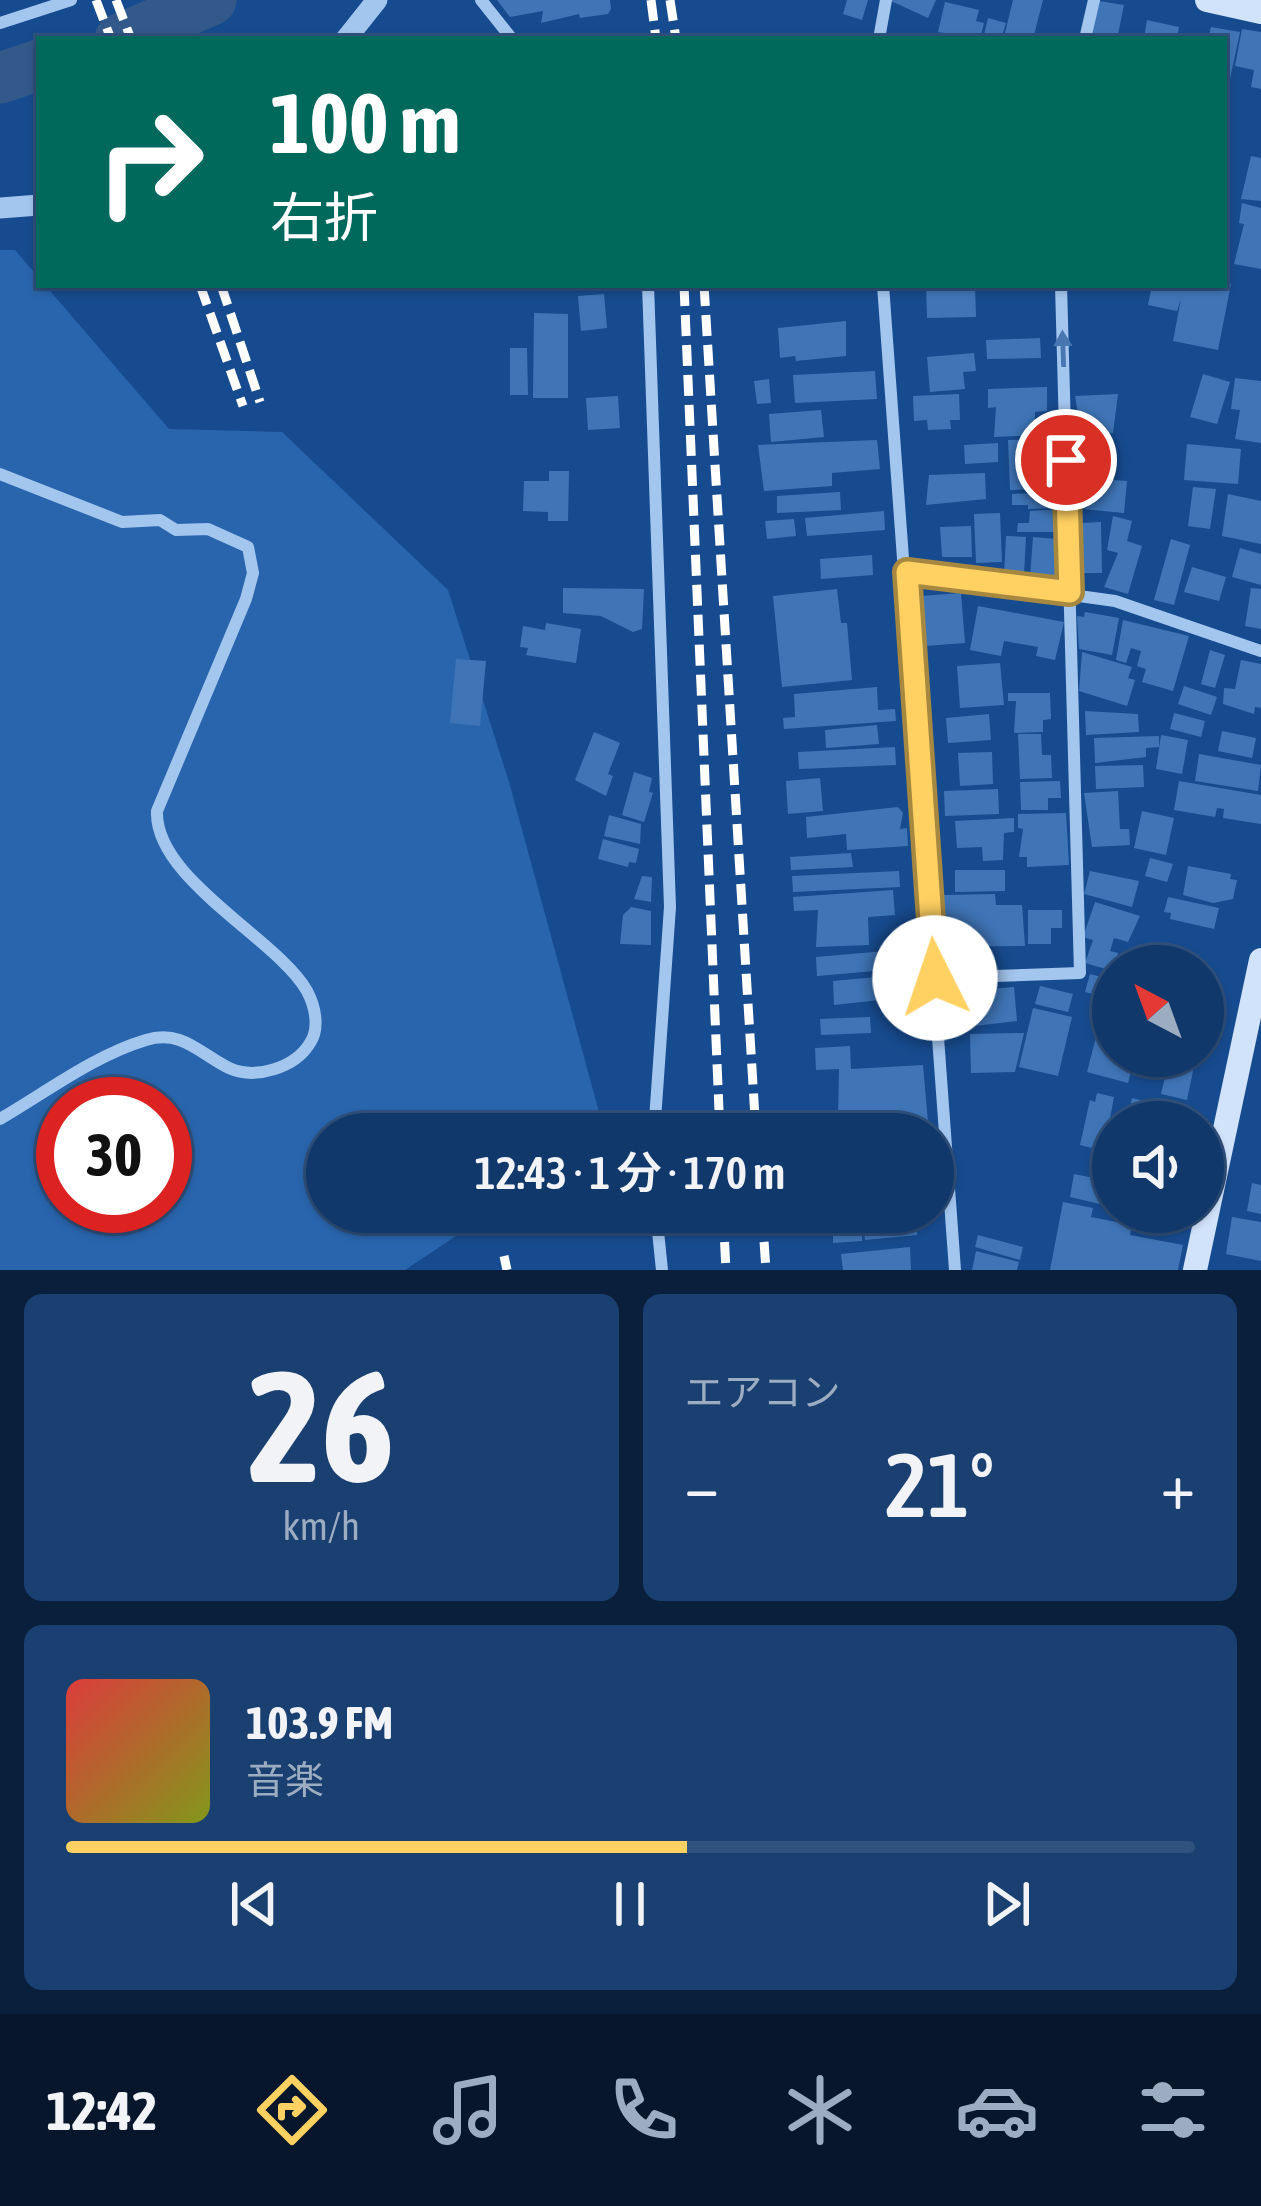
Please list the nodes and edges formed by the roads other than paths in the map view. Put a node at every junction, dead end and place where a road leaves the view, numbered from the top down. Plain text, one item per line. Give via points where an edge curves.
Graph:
1 (71, 0) edge
2 (376, 0) edge
3 (481, 0) edge
4 (886, 0) edge
5 (1094, 0) edge
6 (1208, 0) edge
7 (1261, 12) edge
8 (0, 23) edge
9 (348, 36) edge
10 (510, 36) edge
11 (880, 36) edge
12 (1086, 36) edge
13 (36, 205) edge
14 (0, 208) edge
15 (648, 288) edge
16 (883, 288) edge
17 (1061, 288) edge
18 (0, 474) edge
19 (907, 572) junction
20 (1070, 592) junction
21 (1261, 651) edge
22 (1261, 960) edge
23 (935, 978) junction
24 (655, 1113) edge
25 (0, 1119) edge
26 (658, 1233) edge
27 (662, 1270) edge
28 (955, 1270) edge
29 (1195, 1270) edge

1 - 8 street
2 - 9 street
3 - 10 street
4 - 11 street
5 - 12 street
6 - 7 main road
13 - 14 street
15 - 24 street via 670,907
16 - 19 street
20 -> 17 street
18 - 25 street via 122,522 208,529 248,547 246,599 157,823 225,915 293,971 316,1021 313,1040 279,1068 240,1072 178,1038 149,1038
19 - 20 street
19 - 23 street
20 - 21 street
20 - 23 street via 1080,973
22 - 29 main road
23 - 28 street
26 - 27 street

